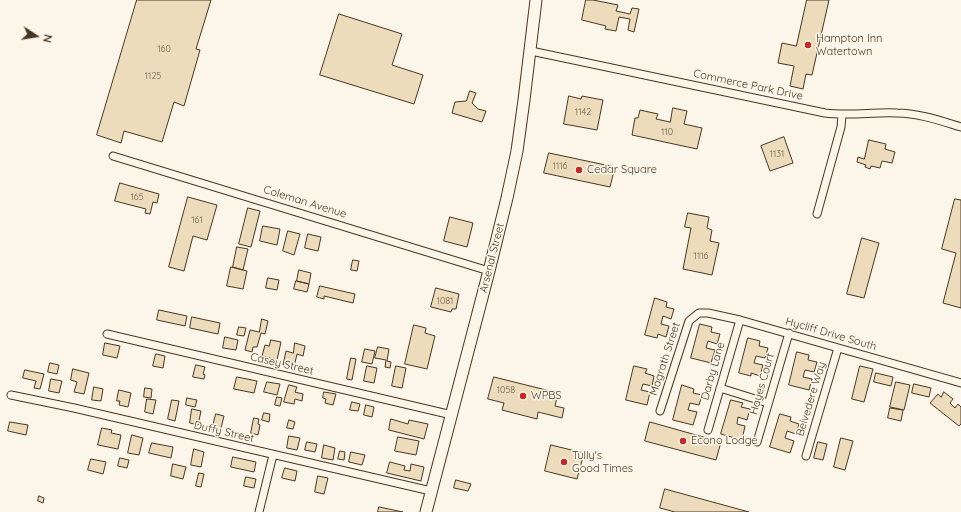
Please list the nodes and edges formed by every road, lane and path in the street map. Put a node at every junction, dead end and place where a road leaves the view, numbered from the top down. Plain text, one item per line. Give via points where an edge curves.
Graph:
1 (536, 0) edge
2 (531, 51) junction
3 (842, 115) junction
4 (961, 127) edge
5 (113, 156) dead end
6 (817, 214) dead end
7 (490, 271) junction
8 (695, 315) joint
9 (740, 320) junction
10 (789, 333) junction
11 (107, 334) dead end
12 (838, 348) junction
13 (961, 383) edge
14 (720, 388) junction
15 (11, 395) dead end
16 (768, 403) junction
17 (660, 411) dead end
18 (452, 415) junction
19 (708, 430) dead end
20 (757, 442) dead end
21 (273, 455) junction
22 (806, 456) dead end
23 (431, 491) junction
24 (259, 512) edge
25 (426, 512) edge

1 - 2 highway, Arsenal Street
2 - 3 street, Commerce Park Drive
2 - 7 highway, Arsenal Street via 516,151
3 - 4 street, Commerce Park Drive via 898,113
3 - 6 street
5 - 7 street, Coleman Avenue
7 - 18 highway, Arsenal Street
8 - 9 street, Hycliff Drive South via 708,313
8 - 17 street, Magrath Street via 689,320
9 - 10 street, Hycliff Drive South
9 - 14 street, Darby Lane
10 - 12 street, Hycliff Drive South
10 - 16 street, Hayes Court
11 - 18 street, Casey Street
12 - 13 street, Hycliff Drive South
12 - 22 street, Belvedere Way
14 - 16 street
14 - 19 street, Darby Lane
15 - 21 street, Duffy Street
16 - 20 street, Hayes Court
18 - 23 highway, Arsenal Street
21 - 23 street, Duffy Street
21 - 24 street
23 - 25 highway, Arsenal Street

